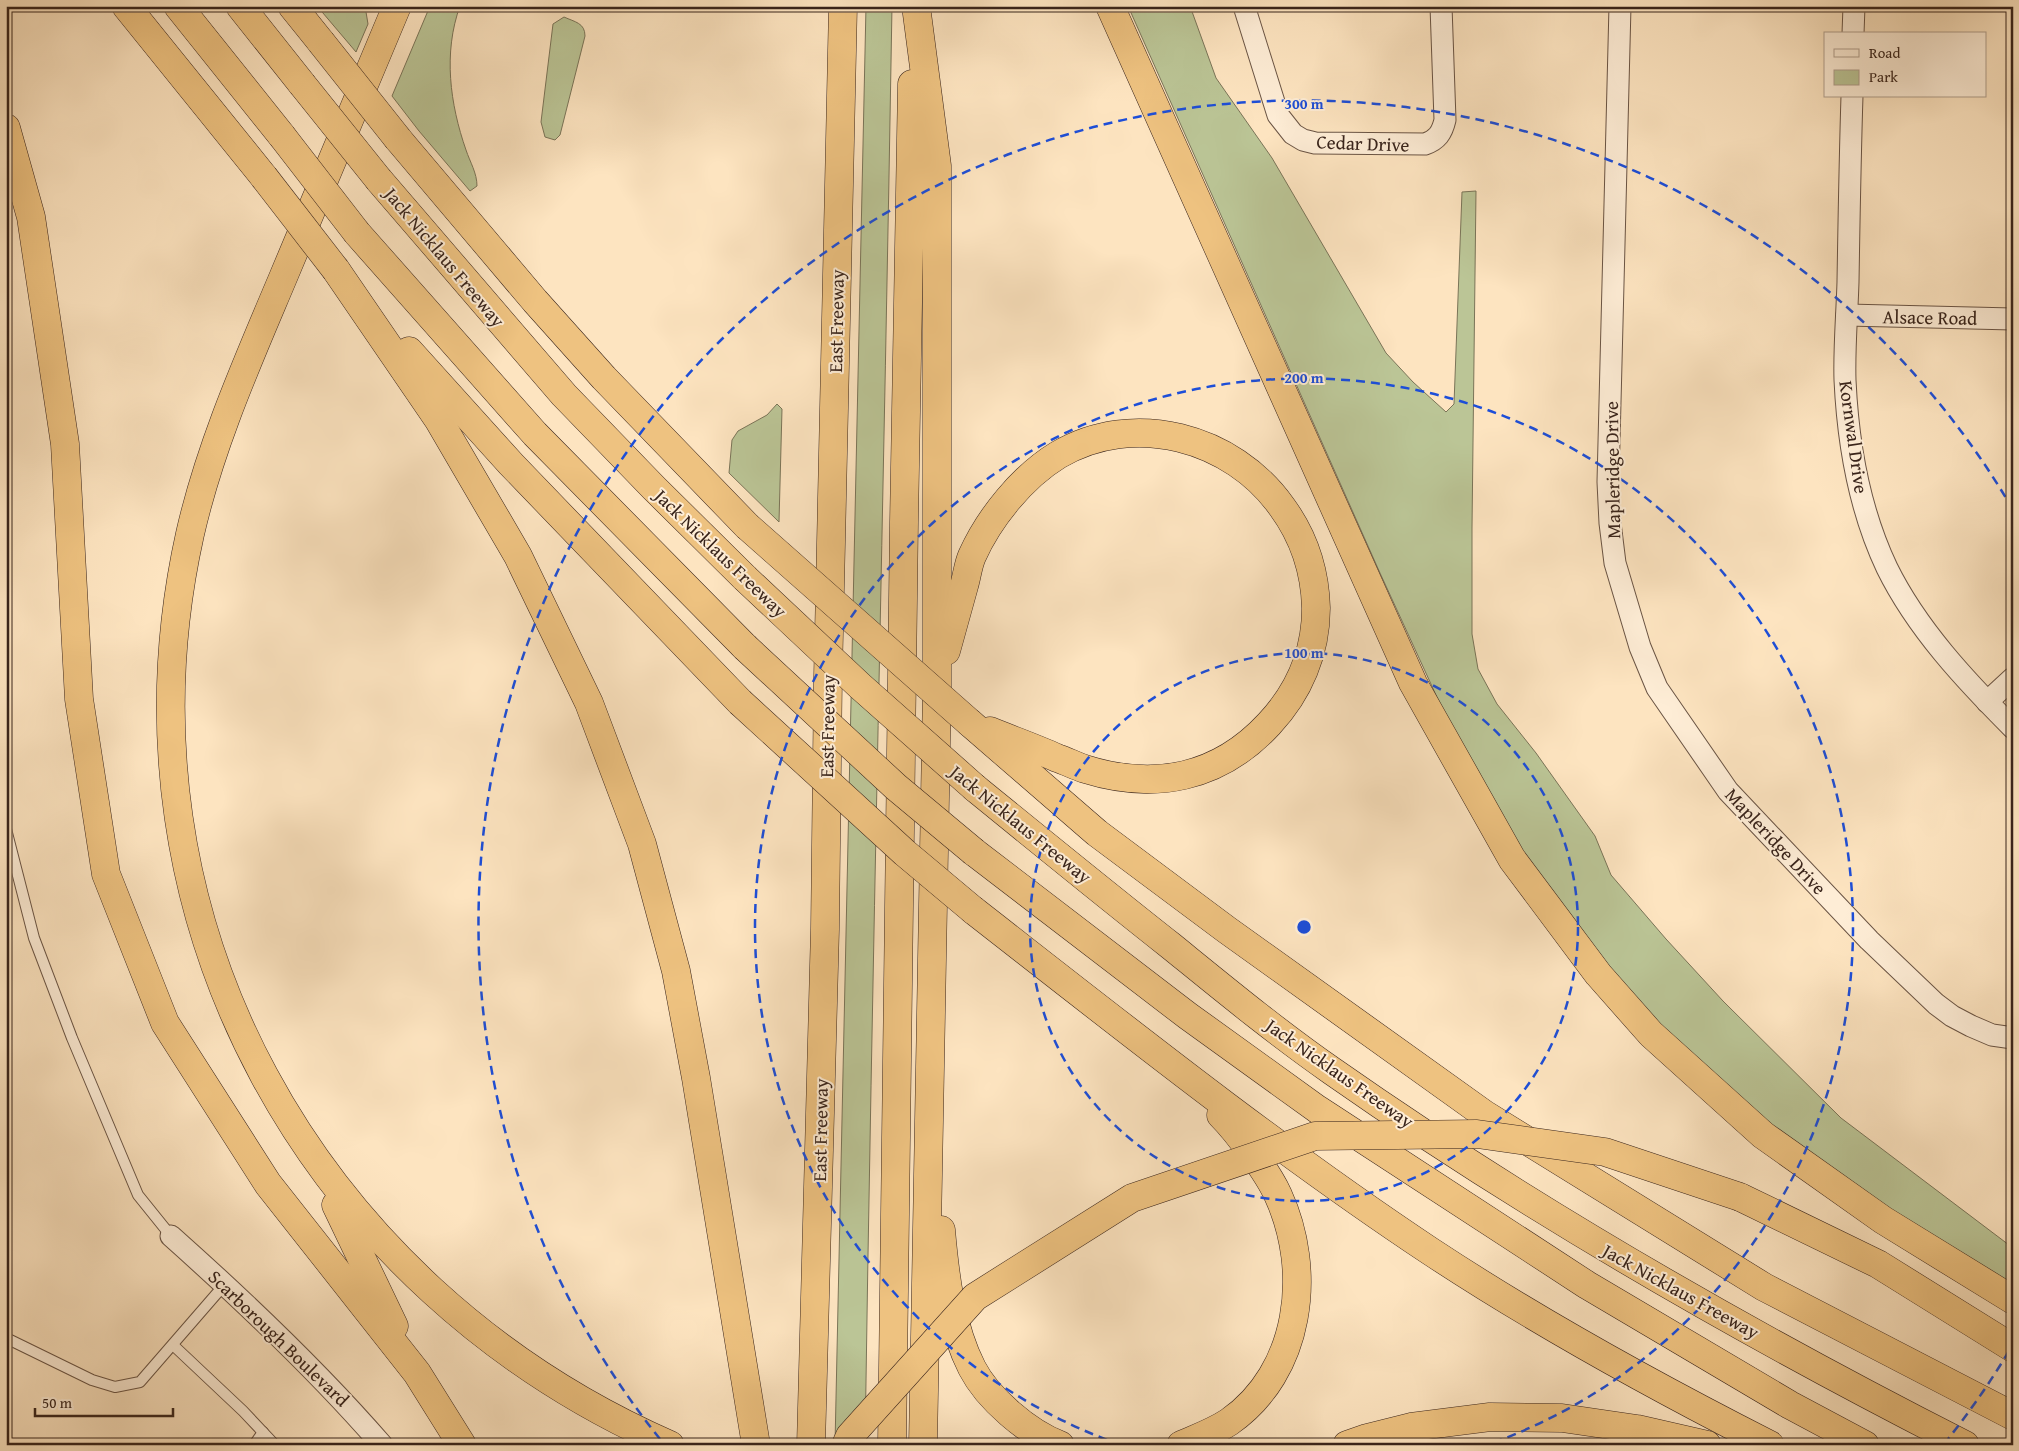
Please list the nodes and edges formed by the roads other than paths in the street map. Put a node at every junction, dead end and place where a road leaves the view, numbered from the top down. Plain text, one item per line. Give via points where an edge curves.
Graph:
1 (126, 6) edge
2 (178, 6) edge
3 (240, 6) edge
4 (292, 6) edge
5 (397, 6) edge
6 (843, 6) edge
7 (915, 6) edge
8 (1110, 6) edge
9 (1244, 6) edge
10 (1441, 6) edge
11 (1620, 6) edge
12 (1854, 6) edge
13 (1853, 32) edge
14 (1852, 98) edge
15 (6, 128) edge
16 (336, 270) junction
17 (1847, 315) junction
18 (2013, 319) edge
19 (2013, 678) edge
20 (936, 688) junction
21 (1987, 702) junction
22 (970, 723) junction
23 (2013, 728) edge
24 (6, 828) edge
25 (2013, 1038) edge
26 (1165, 1059) junction
27 (930, 1101) junction
28 (312, 1154) junction
29 (171, 1236) joint
30 (225, 1284) junction
31 (2013, 1300) edge
32 (6, 1338) edge
33 (173, 1345) junction
34 (2013, 1348) edge
35 (417, 1373) junction
36 (2013, 1416) edge
37 (263, 1432) junction
38 (254, 1445) edge
39 (275, 1445) edge
40 (382, 1445) edge
41 (462, 1445) edge
42 (670, 1445) edge
43 (756, 1445) edge
44 (811, 1445) edge
45 (846, 1445) edge
46 (892, 1445) edge
47 (923, 1445) edge
48 (1060, 1445) edge
49 (1181, 1445) edge
50 (1347, 1445) edge
51 (1707, 1445) edge
52 (1770, 1445) edge
53 (1865, 1445) edge
54 (1966, 1445) edge

1 - 16 highway, bridge
2 - 53 highway, bridge via 358,233 536,434 745,647 896,787 974,852 1188,1016 1357,1135 1587,1285 1790,1405
3 - 54 highway, Jack Nicklaus Freeway, bridge via 379,180 564,395 745,578 975,788 1268,1024 1451,1150 1601,1246 1878,1401
4 - 22 highway, bridge via 398,139 611,385 747,526
5 - 28 highway via 221,429 190,534 173,649 173,756 181,832 197,908 223,988 242,1033 274,1095
6 - 44 highway, East Freeway via 825,929
7 - 20 highway via 937,166
7 - 46 highway via 904,522
8 - 31 highway via 1413,683 1512,859 1598,974 1651,1034 1763,1135 1883,1220
9 - 10 street, Cedar Drive via 1278,115 1293,134 1315,143 1425,144 1437,138 1445,120
11 - 25 street, Mapleridge Drive via 1608,482 1615,563 1640,647 1657,688 1741,806 1869,940 1936,1004 1971,1026 1992,1035
12 - 13 street
14 - 17 street, Kornwal Drive
15 - 35 highway via 30,217 65,444 79,699 106,874 165,1022 268,1184
16 - 26 highway, bridge via 510,464 740,702 972,910
16 - 43 highway via 438,419 518,556 589,703 642,844 676,971
17 - 18 street, Alsace Road
17 - 21 street, Kornwal Drive via 1845,379 1849,430 1860,495 1872,535 1908,604 1936,643
19 - 21 street
20 - 22 highway via 972,557 989,526 1024,481 1058,455 1115,435 1148,434 1188,439 1221,453 1253,473 1291,518 1303,540 1311,566 1316,594 1314,635 1300,680 1283,709 1238,753 1193,774 1131,779 1085,769
20 - 27 highway
21 - 23 street, Kornwal Drive
22 - 36 highway via 1097,834 1484,1114 1764,1287
24 - 29 lane via 34,938 72,1038 138,1195
26 - 49 highway via 1226,1120 1278,1194 1288,1220 1297,1268 1294,1317 1276,1369 1250,1404 1230,1421
26 - 52 highway via 1296,1158 1422,1246 1496,1293
27 - 47 highway
27 - 48 highway via 943,1248 952,1306 970,1362 1004,1408 1034,1432
28 - 35 highway
28 - 42 highway via 361,1220 416,1277 464,1319 513,1358 562,1388
29 - 30 street, Scarborough Boulevard
30 - 33 lane
30 - 40 street, Scarborough Boulevard via 346,1403
32 - 33 lane via 92,1380 115,1387 140,1382
33 - 37 lane
34 - 45 highway, bridge via 1878,1264 1740,1197 1605,1152 1477,1134 1315,1136 1132,1198 975,1297 850,1436
35 - 41 highway
37 - 38 lane
37 - 39 lane
50 - 51 highway via 1411,1427 1490,1417 1562,1418 1637,1429

